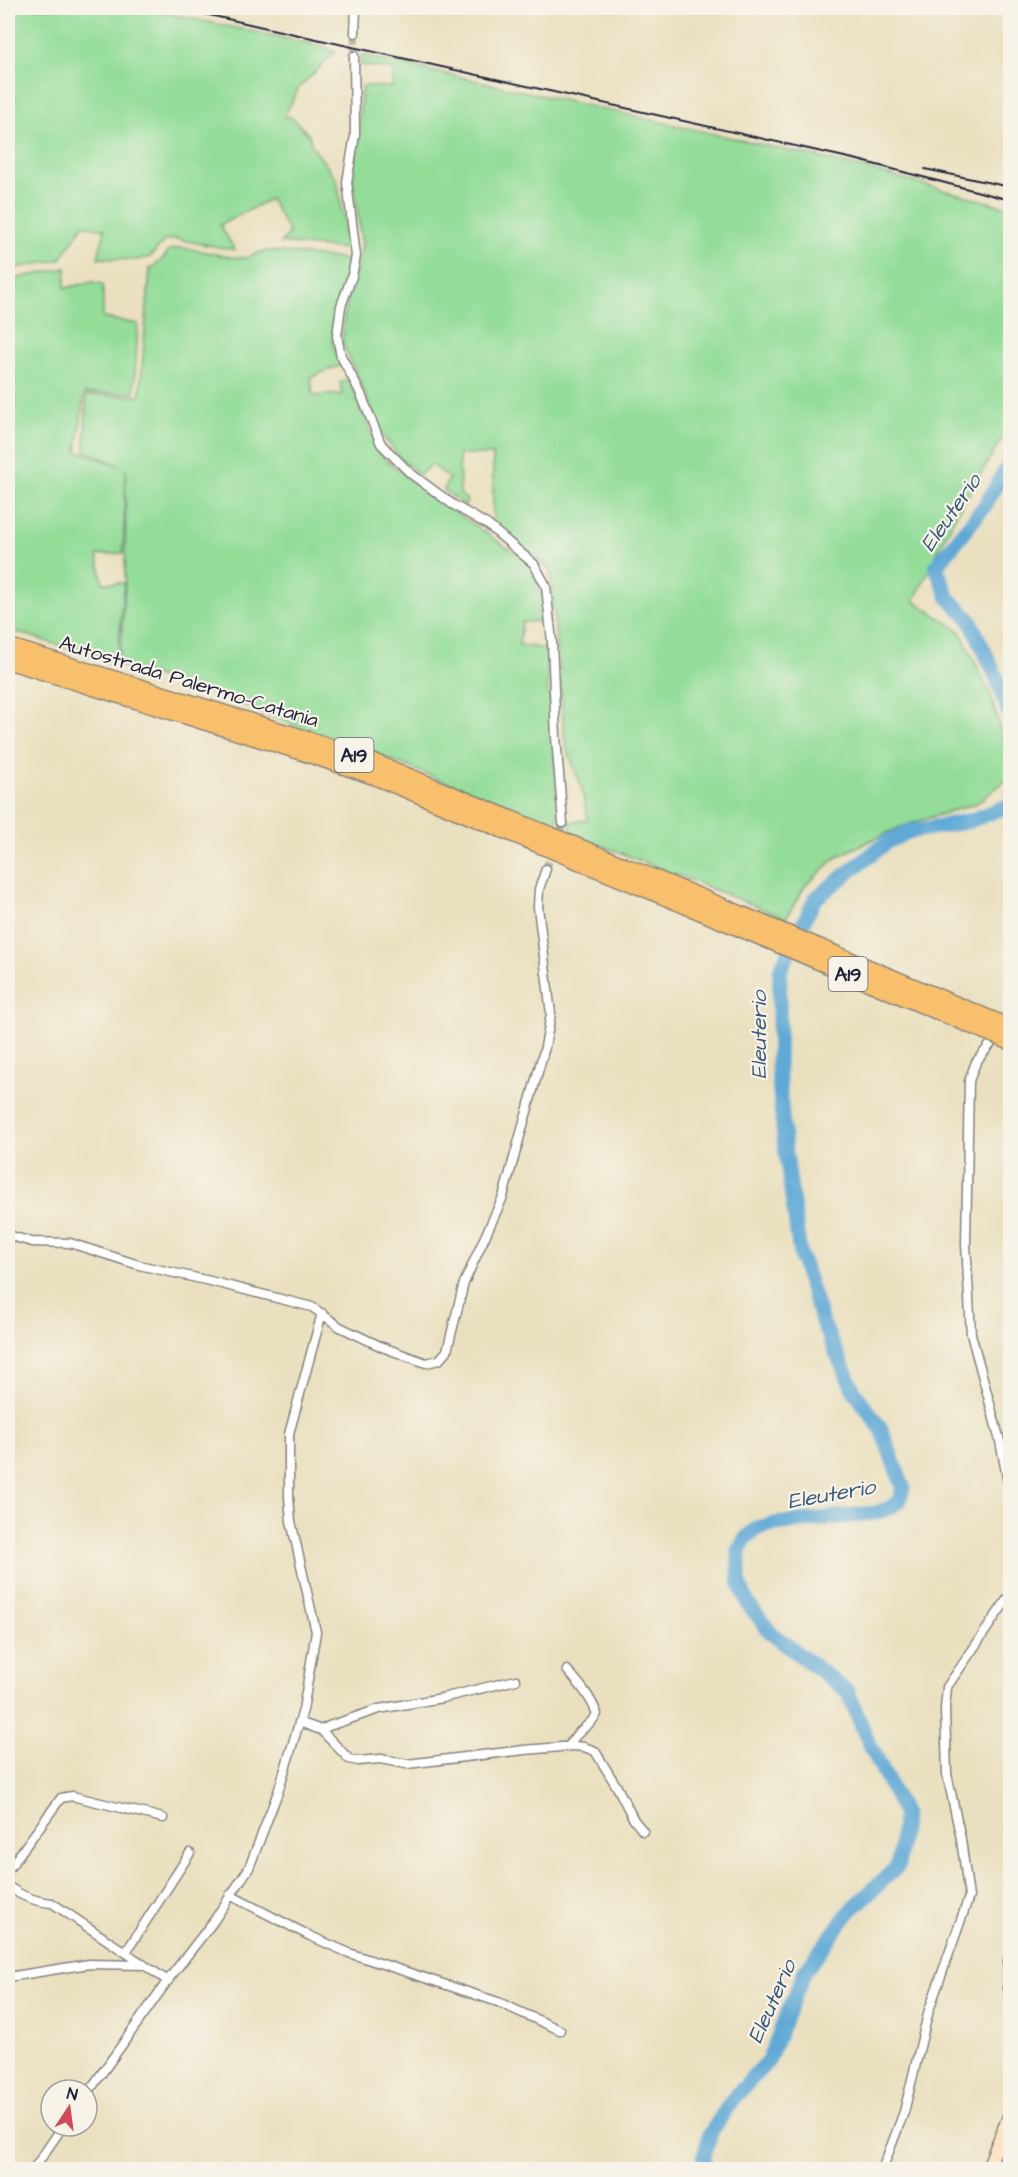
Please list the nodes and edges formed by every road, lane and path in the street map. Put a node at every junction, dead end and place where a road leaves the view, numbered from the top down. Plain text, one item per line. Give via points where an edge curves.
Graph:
1 (356, 8) edge
2 (355, 33) tunnel mouth
3 (354, 56) tunnel mouth
4 (8, 646) edge
5 (8, 661) edge
6 (563, 822) tunnel mouth
7 (546, 869) tunnel mouth
8 (688, 899) junction
9 (1011, 1021) edge
10 (1011, 1027) edge
11 (1011, 1042) edge
12 (8, 1235) edge
13 (321, 1313) junction
14 (1011, 1493) edge
15 (1011, 1595) edge
16 (567, 1670) dead end
17 (516, 1680) dead end
18 (299, 1722) junction
19 (321, 1730) junction
20 (569, 1746) junction
21 (163, 1818) dead end
22 (643, 1831) dead end
23 (190, 1853) dead end
24 (8, 1870) edge
25 (8, 1886) edge
26 (230, 1895) junction
27 (126, 1952) junction
28 (1011, 1961) edge
29 (145, 1965) junction
30 (8, 1977) edge
31 (168, 1981) junction
32 (1011, 1989) edge
33 (560, 2030) dead end
34 (98, 2078) edge
35 (1011, 2114) edge
36 (55, 2138) edge
37 (33, 2169) edge
38 (882, 2169) edge
39 (987, 2169) edge

1 - 2 street
3 - 6 street via 355,135 347,182 356,256 341,306 337,336 341,357 381,444 410,473 488,525 526,557 546,586
4 - 8 highway, Autostrada Palermo-Catania / A19 via 378,764
5 - 8 highway, Autostrada Palermo-Catania / A19 via 375,777
7 - 13 street via 538,907 552,1014 503,1197 464,1283 447,1351 439,1360 426,1363 340,1327
8 - 10 highway, A19, bridge
8 - 11 highway, A19, bridge
9 - 14 street via 976,1062 969,1081 966,1243 971,1334
12 - 13 street via 32,1242 70,1243 139,1265 312,1307
13 - 18 street via 290,1434 291,1521 316,1632
15 - 38 street via 947,1686 947,1773 969,1897 929,2010 904,2112
16 - 20 street via 597,1714 573,1736
17 - 19 street via 379,1709
18 - 19 street
18 - 26 street via 257,1850
19 - 20 street via 349,1759 358,1761 418,1763
20 - 22 street via 595,1751
21 - 24 street via 72,1796 61,1798
23 - 27 street
25 - 27 street via 33,1901 52,1903
26 - 31 street
26 - 33 street via 349,1953 498,2002
27 - 29 street
28 - 32 street
29 - 30 street via 89,1964
29 - 31 street
31 - 34 street
35 - 39 street
36 - 37 street

